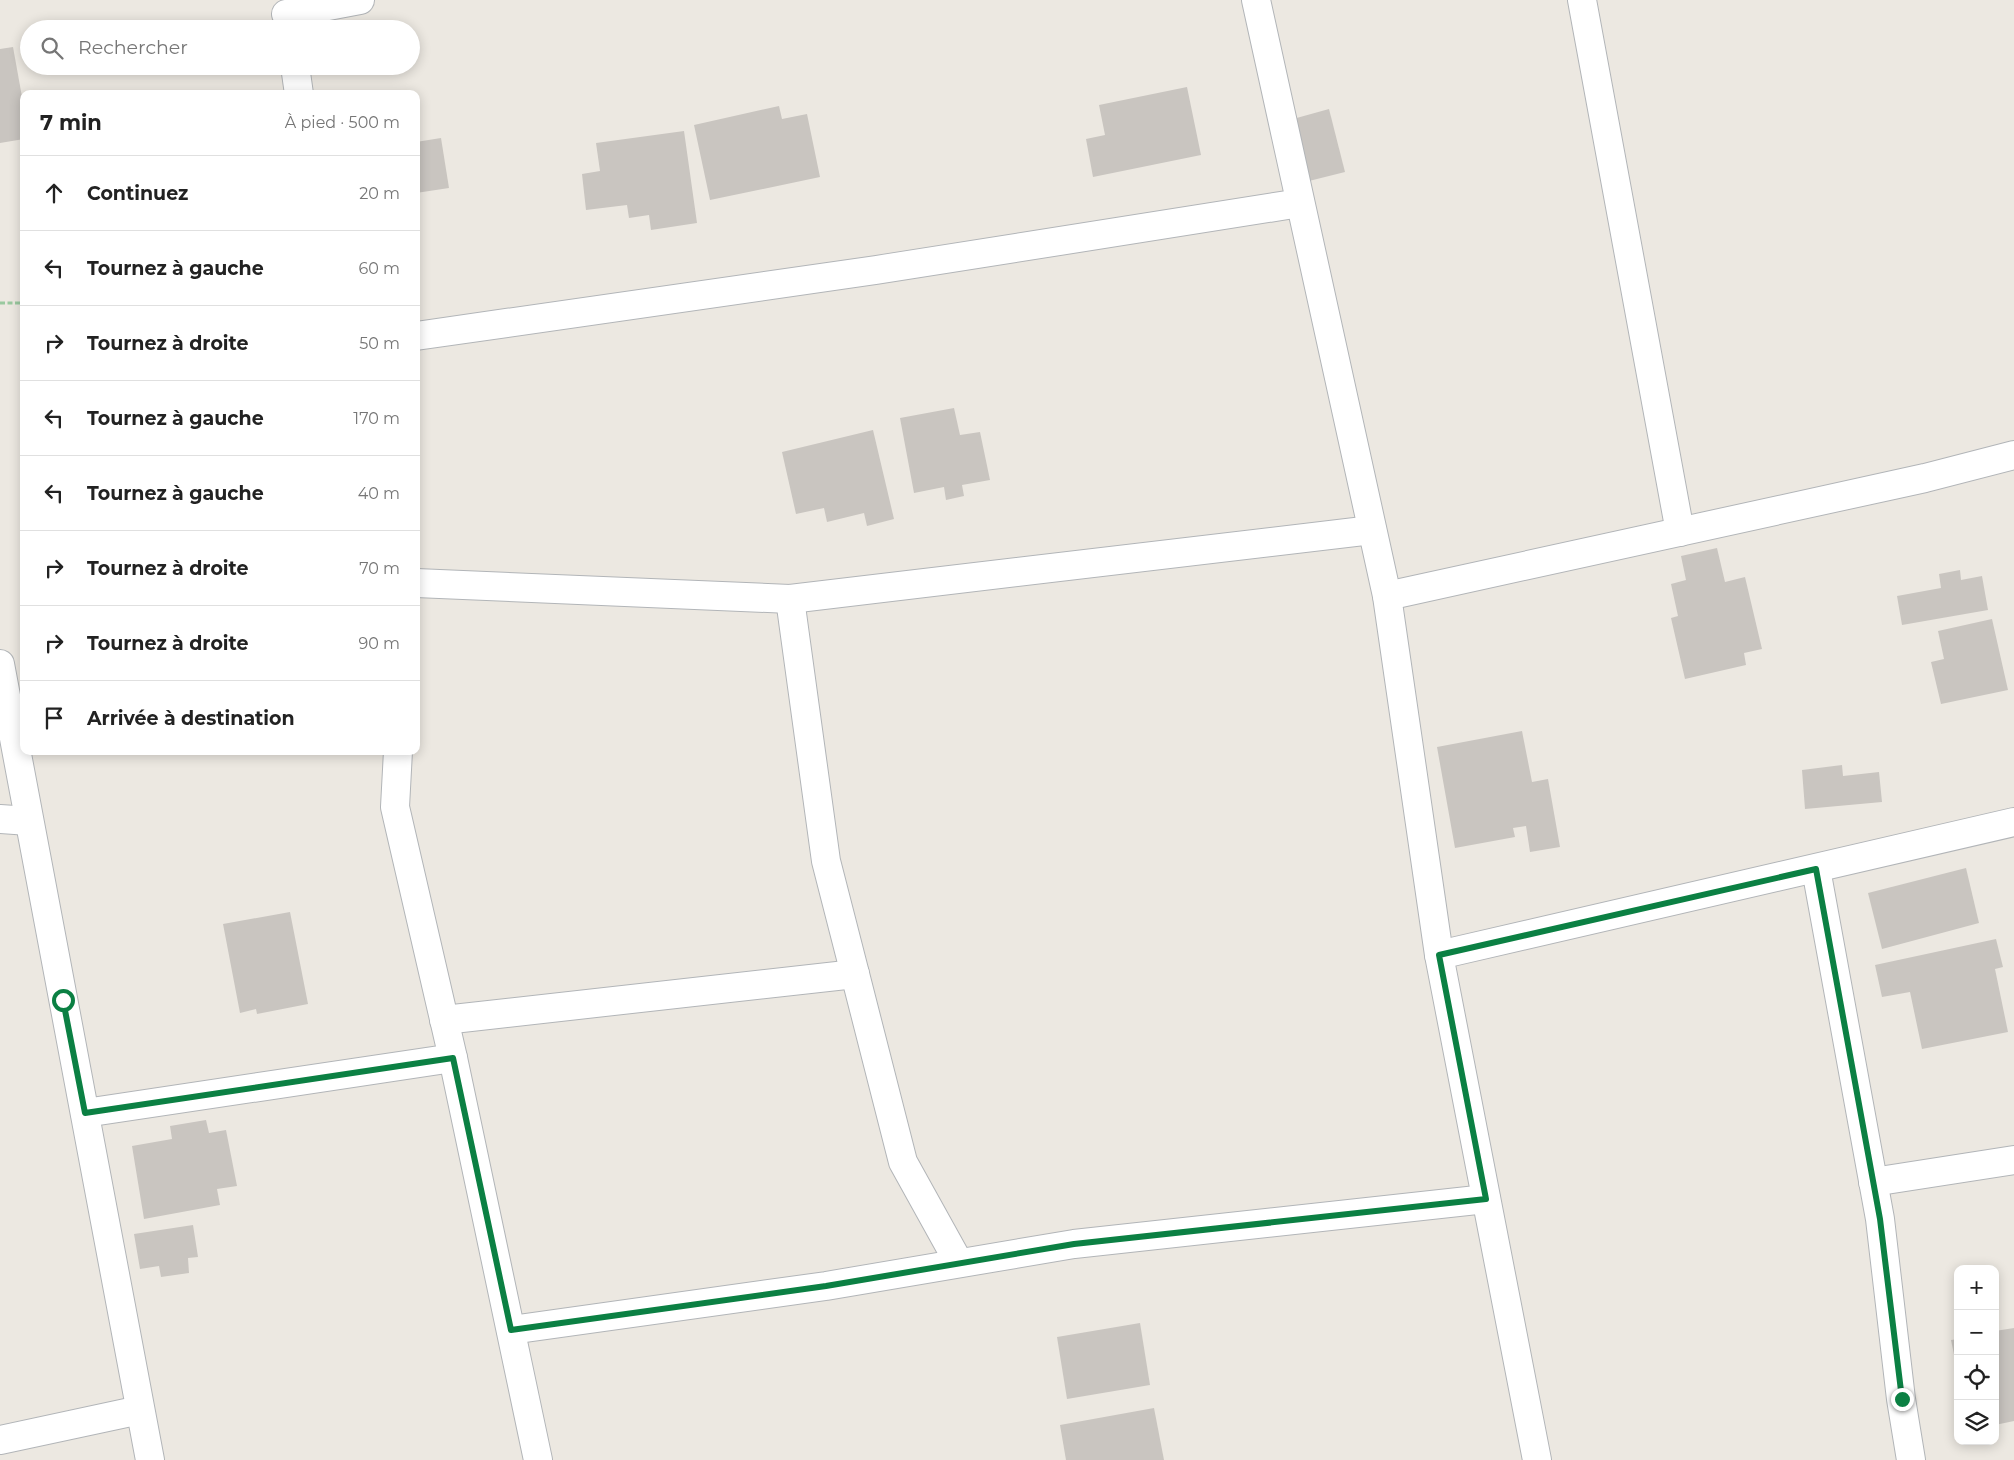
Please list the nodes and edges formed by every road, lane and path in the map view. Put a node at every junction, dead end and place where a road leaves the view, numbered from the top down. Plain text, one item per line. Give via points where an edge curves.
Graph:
1 (360, 0) edge
2 (1256, 0) edge
3 (1582, 0) edge
4 (286, 14) edge
5 (296, 75) edge
6 (298, 90) edge
7 (1300, 203) junction
8 (20, 303) edge
9 (0, 304) edge
10 (420, 335) edge
11 (2014, 455) edge
12 (1372, 530) junction
13 (1680, 532) junction
14 (420, 583) edge
15 (1386, 596) junction
16 (790, 599) junction
17 (0, 664) edge
18 (398, 755) edge
19 (0, 819) edge
20 (29, 821) junction
21 (2014, 822) edge
22 (1816, 869) junction
23 (1439, 955) junction
24 (855, 974) junction
25 (444, 1020) junction
26 (453, 1058) junction
27 (85, 1113) junction
28 (2014, 1160) edge
29 (1873, 1182) junction
30 (1486, 1199) junction
31 (959, 1263) junction
32 (511, 1330) junction
33 (140, 1410) junction
34 (0, 1440) edge
35 (150, 1460) edge
36 (538, 1460) edge
37 (1537, 1460) edge
38 (1911, 1460) edge

1 - 4 street
2 - 7 street
3 - 13 street
5 - 6 street
7 - 10 street via 876,270
7 - 12 street
8 - 9 path
11 - 13 street
12 - 15 street
12 - 16 street
13 - 15 street
14 - 16 street
15 - 23 street
16 - 24 street via 826,861
17 - 20 street
18 - 25 street via 395,807
19 - 20 street
20 - 27 street
21 - 22 street
22 - 23 street
22 - 29 street
23 - 30 street
24 - 25 street
24 - 31 street via 903,1162
25 - 26 street
26 - 27 street
26 - 32 street
27 - 33 street
28 - 29 street
29 - 38 street
30 - 31 street via 1074,1244
30 - 37 street
31 - 32 street via 826,1286
32 - 36 street
33 - 34 street
33 - 35 street

